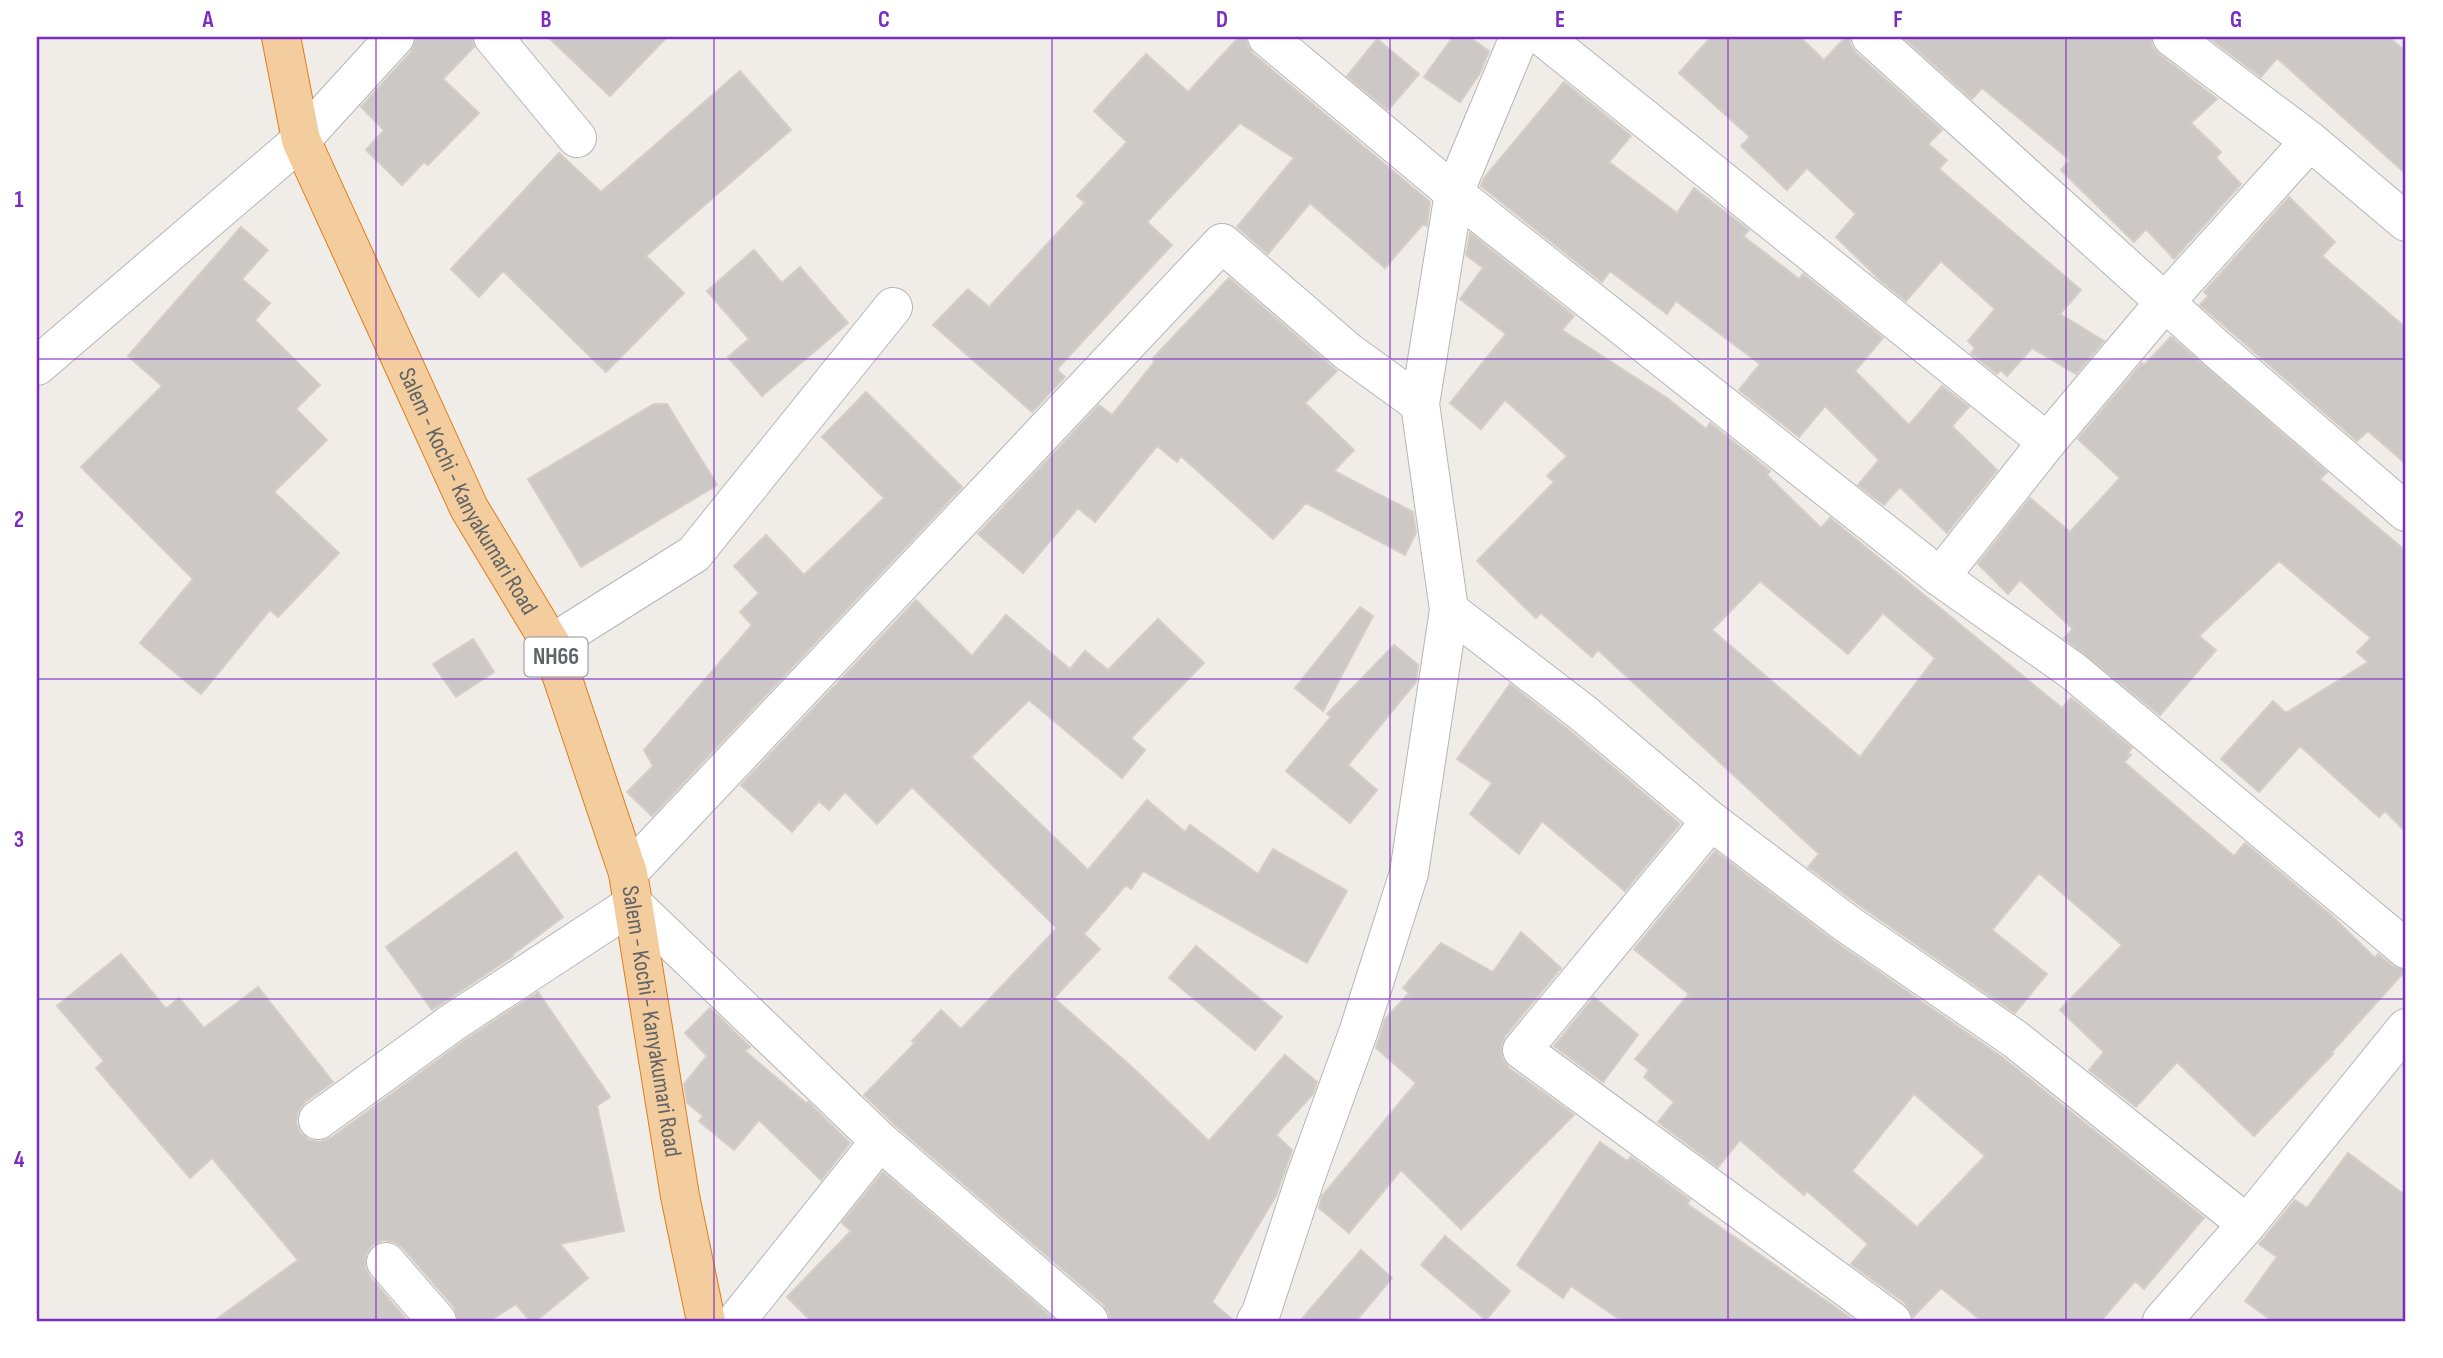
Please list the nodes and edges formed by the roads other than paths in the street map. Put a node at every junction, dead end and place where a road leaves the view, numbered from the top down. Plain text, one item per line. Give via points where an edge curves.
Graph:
1 (281, 37) edge
2 (395, 37) edge
3 (493, 37) edge
4 (1267, 37) edge
5 (1519, 37) edge
6 (1543, 37) edge
7 (1871, 37) edge
8 (2172, 37) edge
9 (577, 138) dead end
10 (301, 140) junction
11 (2310, 141) junction
12 (1454, 192) junction
13 (2406, 222) edge
14 (2165, 302) junction
15 (892, 307) dead end
16 (37, 366) edge
17 (1420, 404) junction
18 (2047, 442) junction
19 (2406, 512) edge
20 (1940, 577) junction
21 (1449, 610) junction
22 (551, 644) junction
23 (1710, 821) junction
24 (630, 889) junction
25 (2406, 948) edge
26 (2406, 1028) edge
27 (318, 1120) dead end
28 (880, 1141) junction
29 (2247, 1224) junction
30 (386, 1262) dead end
31 (437, 1321) edge
32 (706, 1321) edge
33 (736, 1321) edge
34 (1089, 1321) edge
35 (1256, 1321) edge
36 (1892, 1321) edge
37 (2162, 1321) edge

1 - 10 highway, Salem - Kochi - Kanyakumari Road / NH66
2 - 10 street
3 - 9 street
4 - 12 street
5 - 12 street
6 - 18 street
7 - 14 street
8 - 11 street
10 - 16 street
10 - 22 highway, Salem - Kochi - Kanyakumari Road / NH66 via 469,508
11 - 13 street
11 - 14 street
12 - 17 street
12 - 20 street
14 - 18 street
14 - 19 street
15 - 22 street via 694,554
17 - 21 street
17 - 24 street via 1347,351 1222,243
18 - 20 street
20 - 25 street via 2073,671
21 - 23 street via 1583,713
21 - 35 street via 1409,873
22 - 24 highway, Salem - Kochi - Kanyakumari Road / NH66
23 - 29 street via 1846,923 2015,1039
23 - 36 street via 1522,1050
24 - 27 street
24 - 28 street
24 - 32 highway, Salem - Kochi - Kanyakumari Road / NH66 via 680,1196
26 - 29 street
28 - 33 street
28 - 34 street
29 - 37 street
30 - 31 street

